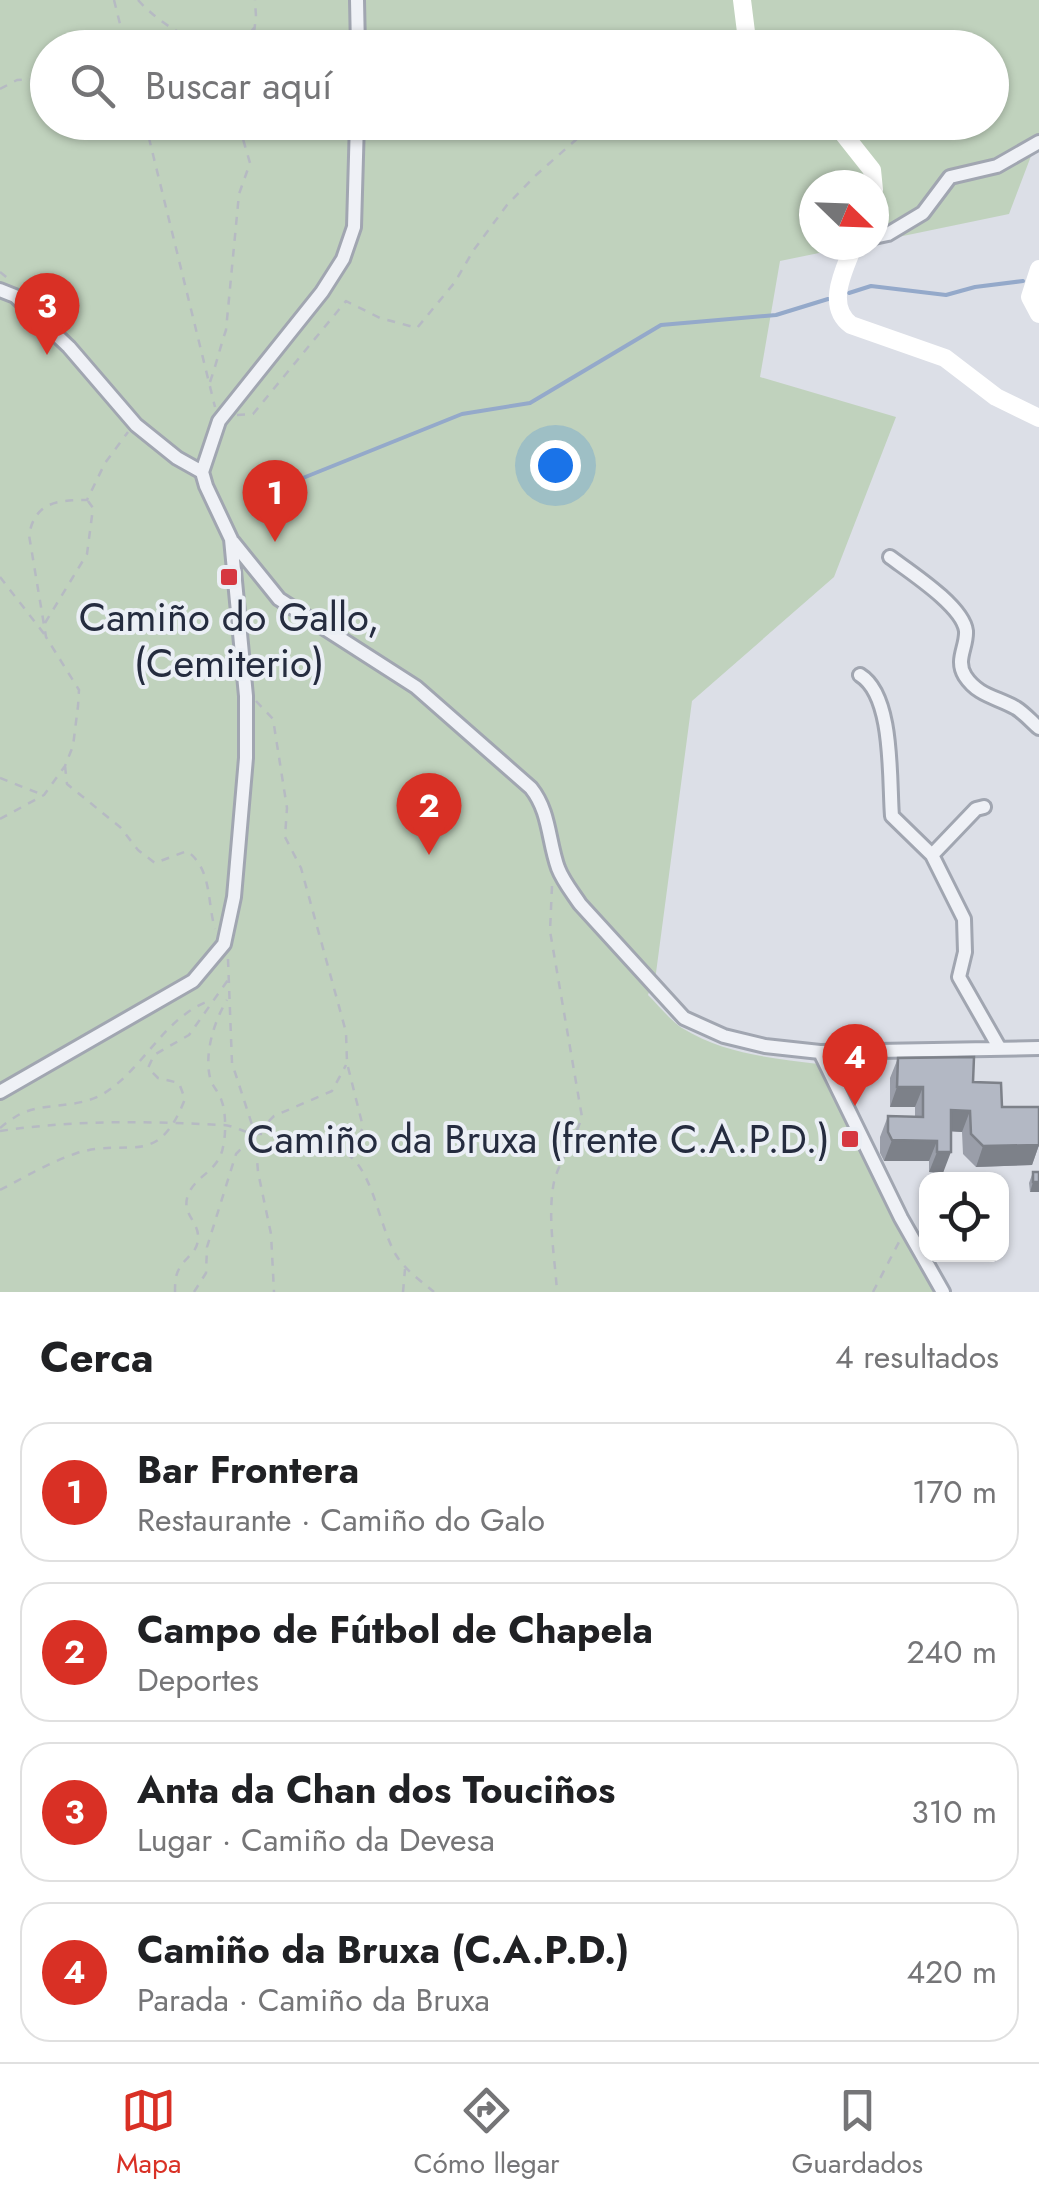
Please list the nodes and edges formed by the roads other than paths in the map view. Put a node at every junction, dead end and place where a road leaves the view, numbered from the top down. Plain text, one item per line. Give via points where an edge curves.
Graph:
1 (357, 0) edge
2 (742, 0) edge
3 (358, 30) edge
4 (746, 30) edge
5 (356, 140) edge
6 (848, 140) edge
7 (1039, 142) edge
8 (872, 170) edge
9 (889, 233) edge
10 (850, 260) edge
11 (1039, 270) edge
12 (0, 290) edge
13 (1039, 314) edge
14 (1039, 418) edge
15 (202, 472) junction
16 (231, 540) junction
17 (890, 556) dead end
18 (860, 675) dead end
19 (1039, 728) edge
20 (984, 808) dead end
21 (932, 855) junction
22 (1039, 1048) edge
23 (1000, 1049) junction
24 (820, 1052) junction
25 (0, 1092) edge
26 (943, 1292) edge

1 - 3 street
2 - 4 street
5 - 15 street via 354,227 343,259 221,417
6 - 8 street
7 - 9 street via 997,166 950,177 922,213
10 - 14 street via 837,303 842,318 945,358 996,398
11 - 13 street via 1030,297
12 - 15 street via 69,347 136,424
15 - 16 street
16 - 24 street via 279,599 416,687 531,788 544,810 557,866 580,904 684,1018 744,1042
16 - 25 street via 246,758 224,944 193,981
17 - 19 street via 963,621 964,675
18 - 21 street via 884,711 892,816
20 - 21 street
21 - 23 street via 964,919 959,977
22 - 23 street
23 - 24 street
24 - 26 street

